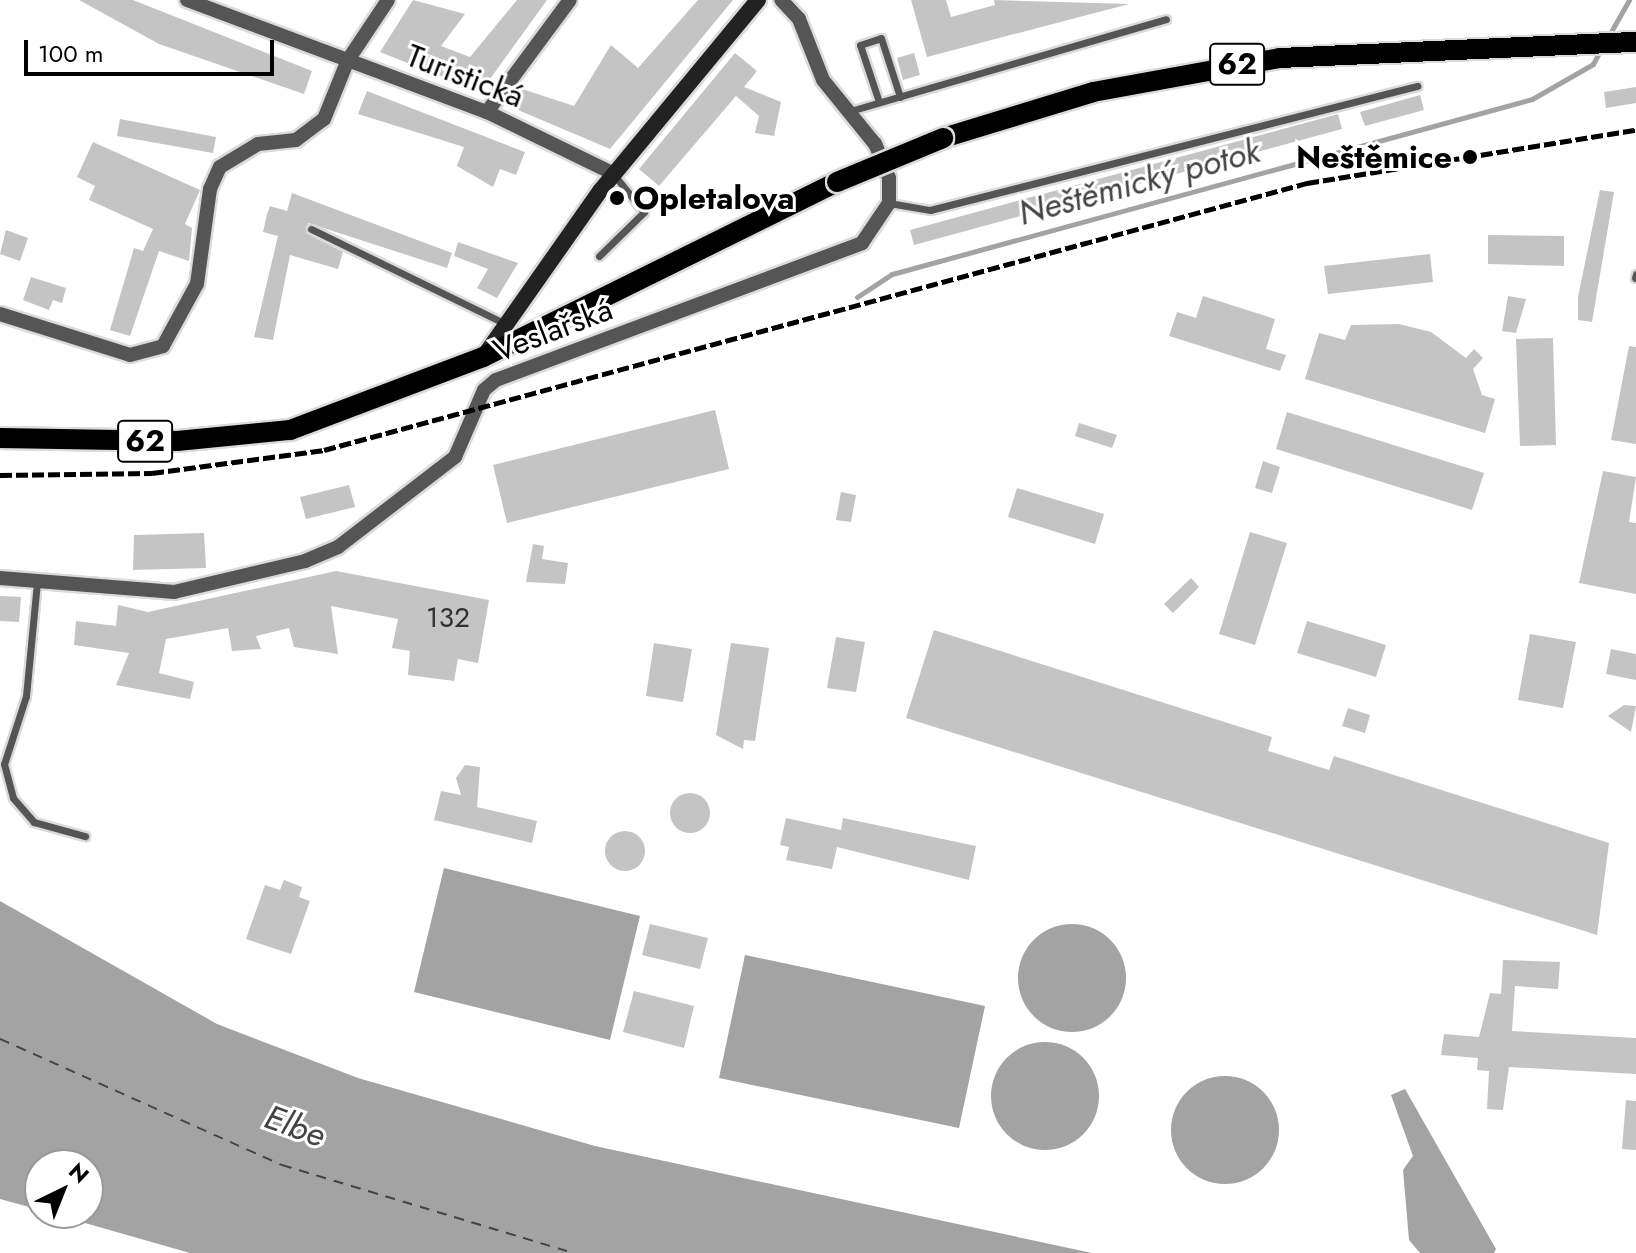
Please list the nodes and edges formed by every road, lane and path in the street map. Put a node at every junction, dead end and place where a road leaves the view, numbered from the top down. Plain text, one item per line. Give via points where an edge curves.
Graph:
1 (187, 0) edge
2 (388, 0) edge
3 (570, 0) edge
4 (758, 0) edge
5 (781, 0) edge
6 (1166, 19) dead end
7 (1636, 42) edge
8 (348, 60) junction
9 (1417, 86) dead end
10 (900, 97) junction
11 (879, 102) junction
12 (850, 111) junction
13 (487, 112) junction
14 (614, 174) junction
15 (889, 203) junction
16 (311, 229) dead end
17 (599, 256) dead end
18 (0, 314) edge
19 (506, 324) junction
20 (483, 357) junction
21 (0, 438) edge
22 (0, 578) edge
23 (37, 582) junction
24 (85, 836) dead end

1 - 8 street, Turistická
2 - 8 street
3 - 13 street
4 - 14 street
5 - 12 street via 799,19 823,80
6 - 10 lane
7 - 20 main road, 62, bridge via 1371,50 1207,68 1078,96 943,138 837,182
8 - 13 street, Turistická
8 - 18 street via 312,131 258,144 220,167 210,189 197,284 163,346 130,355
9 - 15 lane via 930,210
10 - 11 lane
10 - 11 lane via 881,38 860,45
11 - 12 lane
12 - 15 street via 875,144 889,178
13 - 14 street, Turistická
14 - 17 lane, Turistická via 644,212
14 - 19 street
15 - 23 street, Veslařská via 879,225 846,254 496,380 484,390 455,457 338,547 262,575 174,592
16 - 19 lane
19 - 20 street
20 - 21 main road, 62 via 290,430 177,441
22 - 23 street, Veslařská
23 - 24 lane via 26,696 4,764 13,798 34,822

